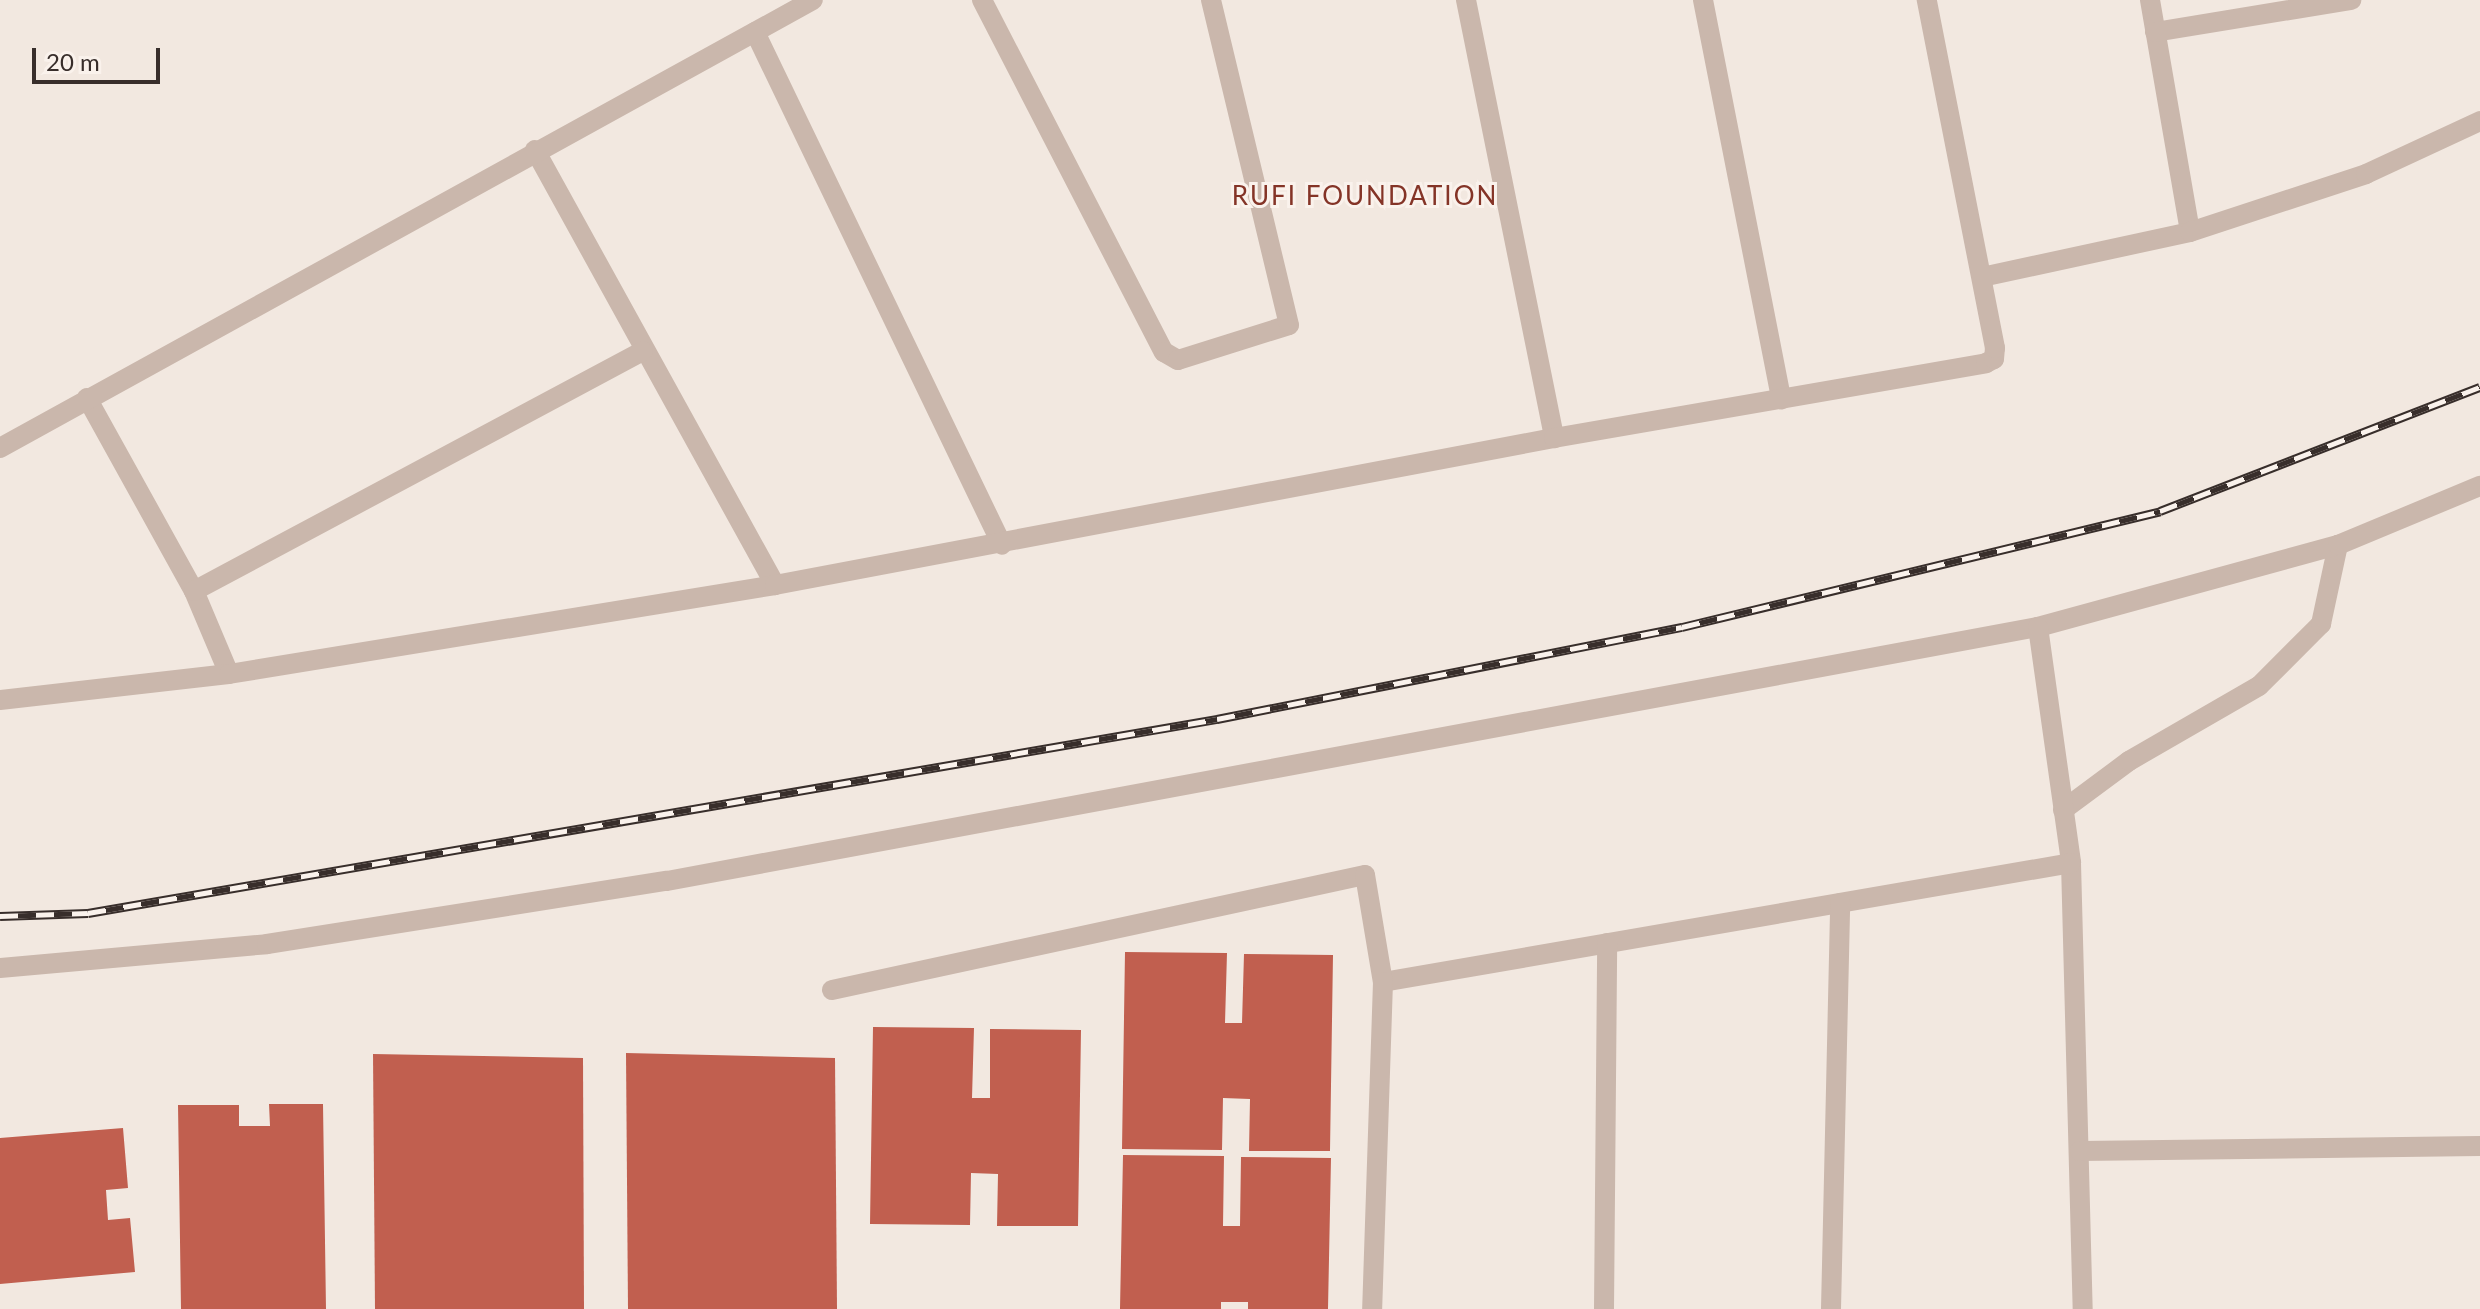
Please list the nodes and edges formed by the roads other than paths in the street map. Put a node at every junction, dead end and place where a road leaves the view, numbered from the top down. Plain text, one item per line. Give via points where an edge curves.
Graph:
1 (813, 0) edge
2 (982, 0) edge
3 (1211, 0) edge
4 (1466, 0) edge
5 (1703, 0) edge
6 (1927, 0) edge
7 (2150, 0) edge
8 (2351, 0) edge
9 (755, 32) junction
10 (2155, 32) junction
11 (2480, 121) edge
12 (535, 150) junction
13 (2190, 232) junction
14 (1982, 277) junction
15 (643, 351) junction
16 (87, 398) junction
17 (1781, 399) junction
18 (1554, 438) junction
19 (0, 448) edge
20 (2480, 486) edge
21 (1002, 545) junction
22 (2338, 545) junction
23 (775, 585) junction
24 (194, 591) junction
25 (2038, 627) junction
26 (229, 674) junction
27 (0, 700) edge
28 (2063, 810) junction
29 (2071, 863) junction
30 (1840, 903) junction
31 (1607, 943) junction
32 (0, 968) edge
33 (1383, 982) junction
34 (832, 990) dead end
35 (2480, 1146) edge
36 (2080, 1151) junction
37 (1372, 1309) edge
38 (1604, 1309) edge
39 (1831, 1309) edge
40 (2083, 1309) edge

1 - 9 street
2 - 3 street via 1164,352 1178,360 1289,325
4 - 18 street
5 - 17 street
6 - 14 street
7 - 10 street
8 - 10 street
9 - 12 street
9 - 21 street
10 - 13 street
11 - 13 street via 2366,174
12 - 15 street
12 - 16 street
13 - 14 street
14 - 17 street via 1994,359
15 - 23 street
15 - 24 street
16 - 19 street
16 - 24 street
17 - 18 street
18 - 21 street
20 - 22 street
21 - 23 street
22 - 25 street
22 - 28 street via 2321,624 2259,686 2129,761
23 - 26 street
24 - 26 street
25 - 28 street
25 - 32 street via 652,884 267,944
26 - 27 street
28 - 29 street
29 - 30 street
29 - 36 street
30 - 31 street
30 - 39 street
31 - 33 street
31 - 38 street
33 - 34 street via 1368,881 1356,874
33 - 37 street
35 - 36 street
36 - 40 street

